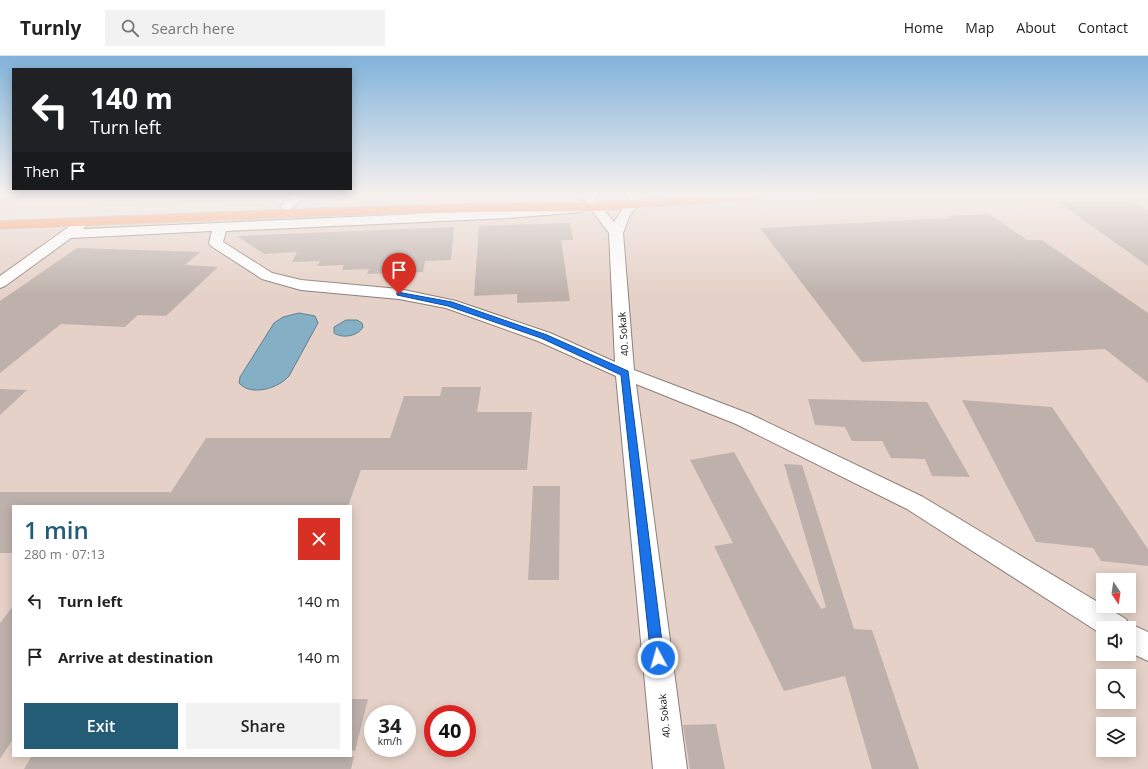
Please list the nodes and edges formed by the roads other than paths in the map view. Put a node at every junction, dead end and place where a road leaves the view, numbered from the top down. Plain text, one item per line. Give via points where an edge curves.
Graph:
1 (77, 228) edge
2 (193, 228) edge
3 (220, 228) edge
4 (612, 228) edge
5 (618, 228) edge
6 (616, 233) junction
7 (69, 234) junction
8 (0, 283) edge
9 (626, 373) junction
10 (1105, 621) edge
11 (1136, 640) edge
12 (1148, 648) edge
13 (670, 769) edge

1 - 7 street
2 - 7 street
3 - 9 street via 216,243 267,276 301,285 399,294 450,304 544,337
4 - 6 street
5 - 6 street
6 - 9 street, 40. Sokak
7 - 8 street
9 - 10 street via 743,419 915,503
9 - 13 street, 40. Sokak
11 - 12 street

